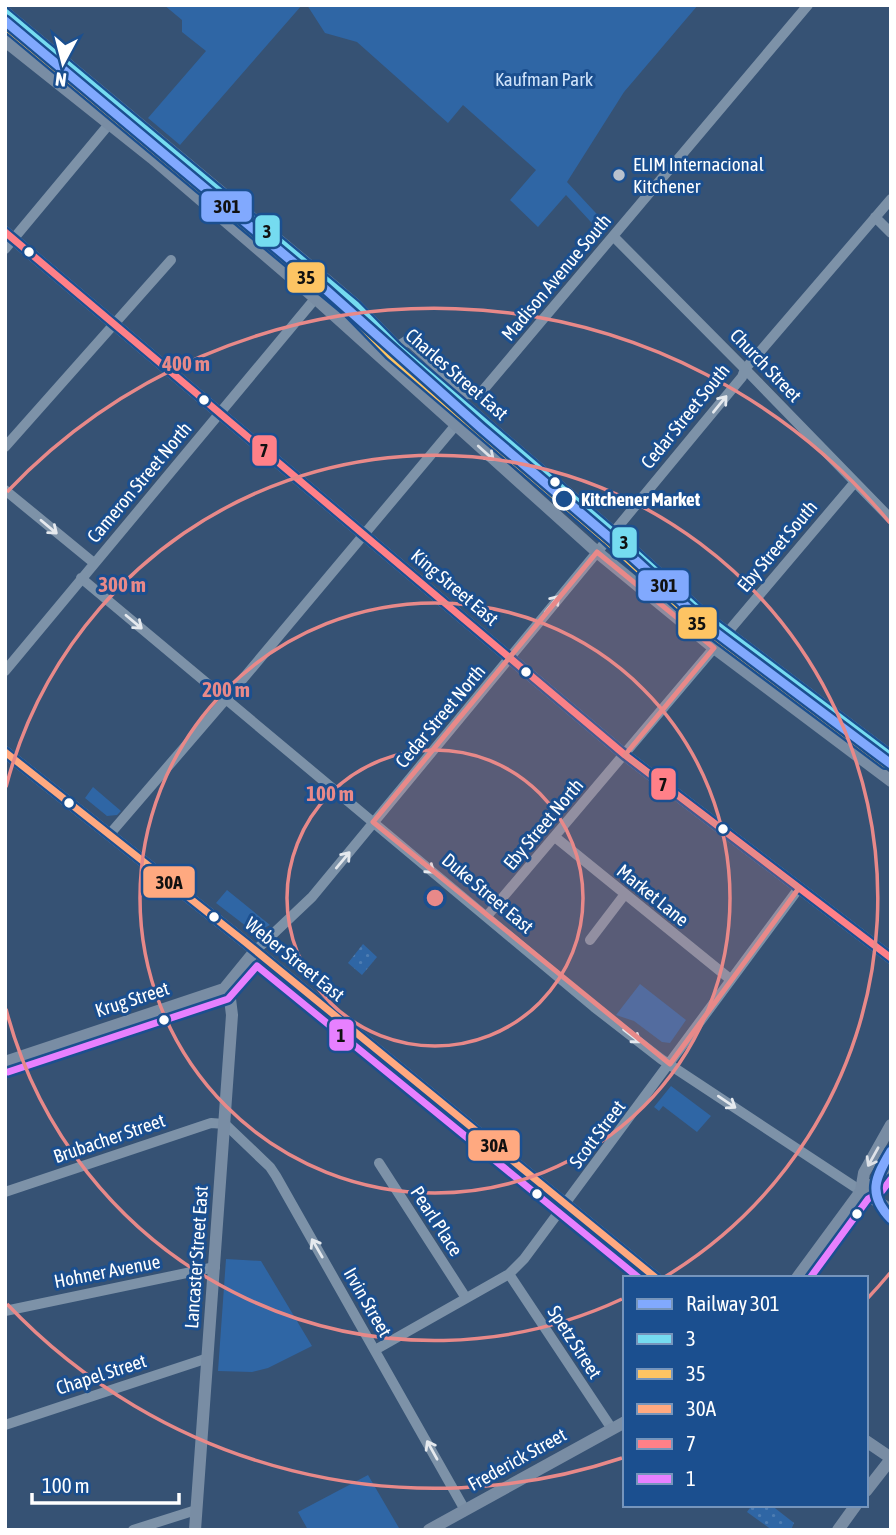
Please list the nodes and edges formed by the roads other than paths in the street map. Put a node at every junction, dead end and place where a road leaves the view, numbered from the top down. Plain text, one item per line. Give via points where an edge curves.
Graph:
1 (808, 5) edge
2 (5, 12) edge
3 (5, 41) edge
4 (110, 123) junction
5 (891, 199) edge
6 (875, 217) junction
7 (891, 233) edge
8 (614, 237) junction
9 (8, 240) edge
10 (171, 260) dead end
11 (329, 282) junction
12 (315, 299) junction
13 (116, 324) junction
14 (397, 347) junction
15 (746, 369) junction
16 (219, 413) junction
17 (455, 426) junction
18 (5, 447) edge
19 (855, 482) junction
20 (5, 490) edge
21 (891, 519) edge
22 (613, 532) junction
23 (364, 535) junction
24 (597, 551) junction
25 (94, 563) junction
26 (82, 578) junction
27 (727, 633) junction
28 (714, 649) junction
29 (510, 658) junction
30 (5, 671) edge
31 (226, 699) junction
32 (5, 752) edge
33 (625, 755) junction
34 (891, 756) edge
35 (891, 781) edge
36 (373, 822) junction
37 (109, 835) junction
38 (555, 837) junction
39 (799, 888) junction
40 (625, 894) junction
41 (488, 916) junction
42 (590, 940) dead end
43 (256, 951) junction
44 (891, 958) edge
45 (730, 979) junction
46 (224, 989) junction
47 (5, 1062) edge
48 (670, 1065) junction
49 (225, 1124) junction
50 (891, 1125) edge
51 (891, 1161) edge
52 (379, 1163) dead end
53 (861, 1191) junction
54 (5, 1192) edge
55 (566, 1204) junction
56 (891, 1210) edge
57 (215, 1267) junction
58 (509, 1273) junction
59 (654, 1276) edge
60 (798, 1276) edge
61 (466, 1298) junction
62 (5, 1311) edge
63 (375, 1350) junction
64 (208, 1358) junction
65 (623, 1423) edge
66 (5, 1425) edge
67 (612, 1429) junction
68 (868, 1441) edge
69 (891, 1458) edge
70 (868, 1488) edge
71 (855, 1507) edge
72 (196, 1510) junction
73 (465, 1510) junction
74 (133, 1530) edge
75 (195, 1530) edge
76 (429, 1530) edge
77 (838, 1530) edge

1 - 8 street, Madison Avenue South
2 - 11 main road, Charles Street East
3 - 4 main road, Charles Street East
4 - 9 street
4 - 12 main road, Charles Street East
5 - 6 street, Cedar Street South
6 - 7 street
6 - 15 street, Cedar Street South
8 - 14 street, Madison Avenue South via 479,395 467,394 412,344 406,341
8 - 15 street, Church Street
9 - 13 main road, King Street East
10 - 13 street
11 - 12 street, Cameron Street North
11 - 14 main road, Charles Street East
12 - 16 street, Cameron Street North
12 - 17 main road, Charles Street East
13 - 16 main road, King Street East
13 - 18 street
14 - 22 main road, Charles Street East
15 - 19 street, Church Street
22 -> 15 street, Cedar Street South
16 - 23 main road, King Street East
16 - 25 street, Cameron Street North
17 - 23 street
17 -> 24 main road, Charles Street East
19 - 21 street, Church Street
19 - 27 street, Eby Street South
20 -> 25 street
22 - 24 street, Cedar Street South
22 - 27 main road, Charles Street East
23 - 29 main road, King Street East
23 - 31 street
24 - 28 main road, Charles Street East
29 -> 24 street, Cedar Street South
25 - 26 street, Cameron Street North
26 - 30 street, Cameron Street North
26 -> 31 street, Duke Street East
27 - 34 main road, Charles Street East
28 - 33 street
28 - 35 main road, Charles Street East
29 - 33 main road, King Street East
29 - 36 street, Cedar Street North
31 - 36 street, Duke Street East
31 - 37 street
32 - 37 main road, Weber Street East
33 - 38 street, Eby Street North
33 - 39 main road, King Street East
36 -> 41 street, Duke Street East
43 -> 36 street, Cedar Street North via 312,897
37 - 43 main road, Weber Street East
38 - 40 street, Market Lane
38 - 41 street, Eby Street North
39 - 44 main road, King Street East
39 - 45 street, Scott Street
40 - 42 street
40 - 45 street, Market Lane
41 -> 48 street, Duke Street East
43 - 46 main road
43 - 55 main road, Weber Street East
45 - 48 street, Scott Street
46 - 47 main road, Krug Street
46 - 49 main road, Lancaster Street East via 232,1015
48 -> 53 street, Duke Street East
48 - 55 street, Scott Street
49 - 54 street, Brubacher Street via 211,1123
49 - 57 main road, Lancaster Street East
63 -> 49 street, Irvin Street via 270,1167
50 -> 53 main road via 864,1173
51 - 53 main road via 875,1183
52 - 61 street, Pearl Place
53 - 56 main road, Duke Street East
53 - 60 main road
55 - 58 street, Scott Street
55 - 59 main road, Weber Street East
57 - 62 street, Hohner Avenue
57 - 64 main road, Lancaster Street East
58 - 61 street, Scott Street
58 - 67 street, Spetz Street
61 - 63 street, Scott Street
73 -> 63 street, Irvin Street
64 - 66 street, Chapel Street
64 - 72 main road, Lancaster Street East
65 - 67 main road, Frederick Street
67 - 73 main road, Frederick Street
68 - 69 main road
69 - 70 main road
71 - 77 main road
72 - 74 street
72 - 75 main road, Lancaster Street East
73 - 76 main road, Frederick Street

